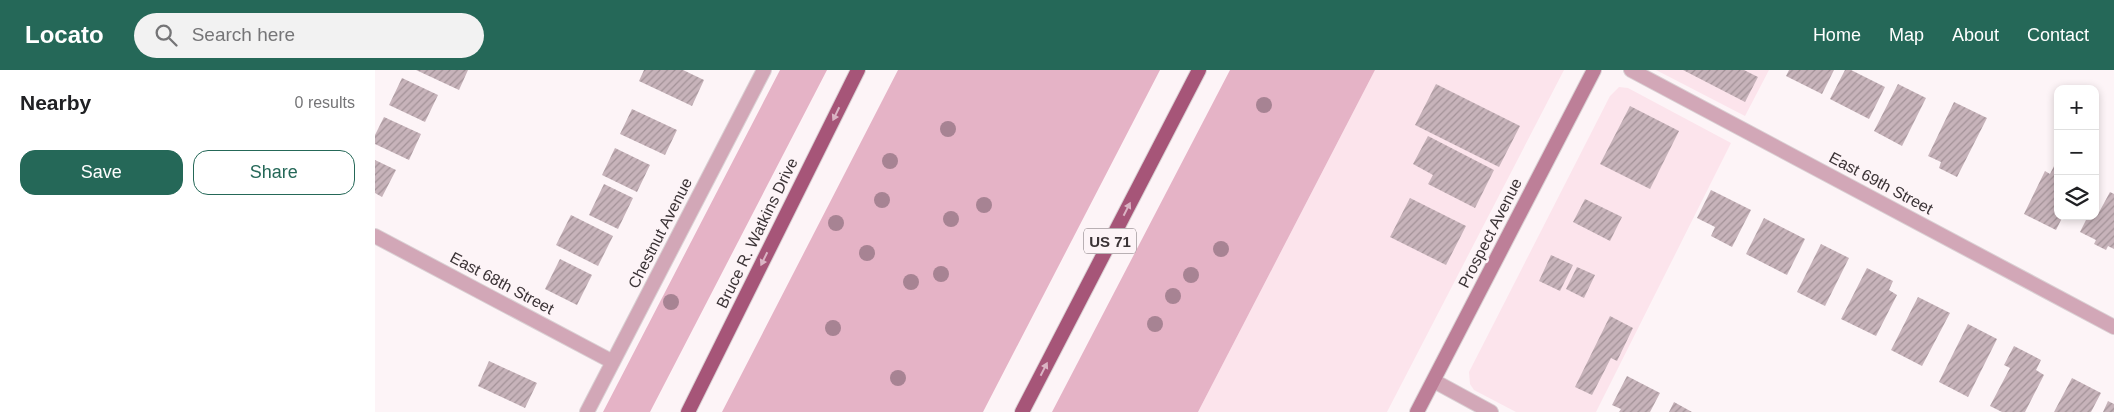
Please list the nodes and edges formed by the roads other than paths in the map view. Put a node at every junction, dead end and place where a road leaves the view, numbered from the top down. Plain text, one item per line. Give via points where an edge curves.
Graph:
1 (764, 70) edge
2 (858, 70) edge
3 (1199, 70) edge
4 (1594, 70) edge
5 (1631, 70) edge
6 (375, 236) edge
7 (2114, 327) edge
8 (613, 362) junction
9 (1434, 380) junction
10 (587, 412) edge
11 (688, 412) edge
12 (1022, 412) edge
13 (1417, 412) edge
14 (1491, 412) edge

1 - 8 street, Chestnut Avenue
2 -> 11 highway, Bruce R. Watkins Drive
12 -> 3 highway, US 71
4 - 9 main road, Prospect Avenue
5 - 7 street, East 69th Street
6 - 8 street, East 68th Street
8 - 10 street, Chestnut Avenue
9 - 13 main road, Prospect Avenue
9 - 14 street

